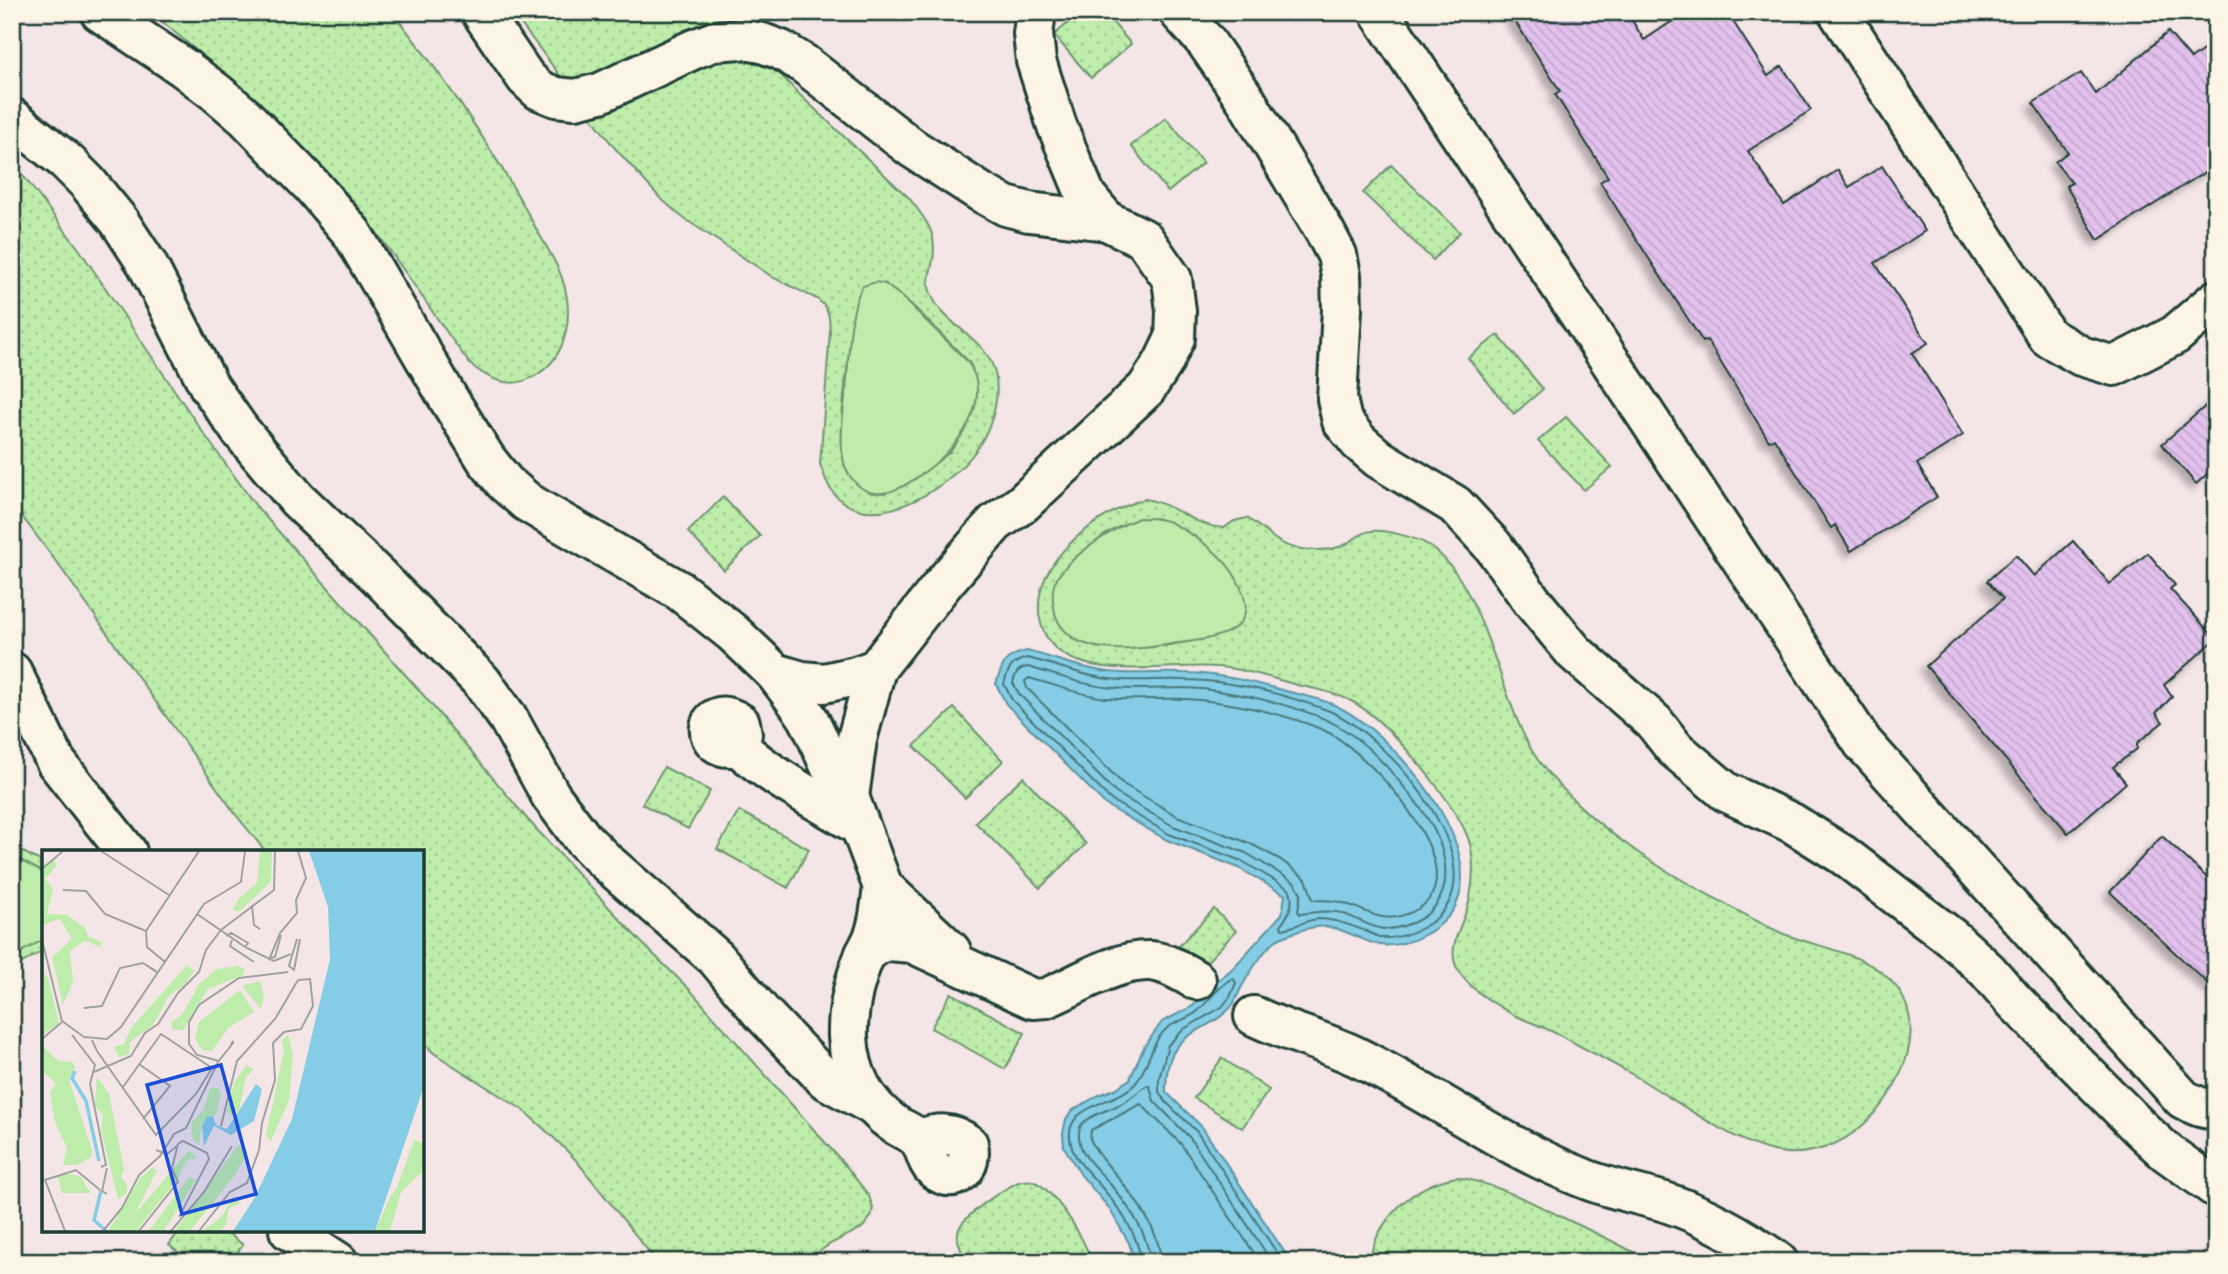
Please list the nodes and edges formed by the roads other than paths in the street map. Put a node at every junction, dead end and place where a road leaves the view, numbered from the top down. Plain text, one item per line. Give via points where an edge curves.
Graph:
1 (100, 12) edge
2 (481, 12) edge
3 (1036, 12) edge
4 (1179, 12) edge
5 (1379, 12) edge
6 (1838, 12) edge
7 (12, 118) edge
8 (1084, 211) junction
9 (2216, 300) edge
10 (876, 669) junction
11 (12, 673) edge
12 (775, 673) junction
13 (738, 746) dead end
14 (854, 811) junction
15 (125, 850) edge
16 (883, 887) junction
17 (865, 954) junction
18 (974, 971) junction
19 (1196, 980) dead end
20 (1254, 1016) dead end
21 (872, 1105) junction
22 (2216, 1108) edge
23 (918, 1139) dead end
24 (2216, 1188) edge
25 (292, 1232) edge
26 (338, 1262) edge
27 (1777, 1262) edge

1 - 12 street via 217,93 313,187 352,233 467,430 505,484 527,502 680,591
2 - 8 street via 526,79 556,97 575,99 600,93 715,41 762,43 804,64 892,134 1006,206 1029,212
3 - 8 street via 1036,61
4 - 24 street via 1206,42 1245,100 1336,255 1342,309 1337,399 1342,421 1359,442 1455,505 1493,546 1575,653 1654,722 1700,770 1726,792 1791,823 1843,855 1952,938 2141,1129
5 - 22 street via 1863,743 2183,1099 2210,1110
6 - 9 street via 2048,337 2081,356 2114,366 2175,335
7 - 21 street via 66,161 119,221 147,264 209,386 239,429 297,499 482,682 508,718 551,796 583,839 716,958 825,1079
8 - 10 street via 1144,239 1172,279 1175,338 1146,389 995,523
10 - 12 street via 824,682
10 - 14 street via 857,739
11 - 15 street via 56,762
12 - 14 street via 809,720
13 - 14 street via 767,769
14 - 16 street
16 - 17 street via 876,931
16 - 18 street
17 - 18 street via 889,941 912,943
17 - 21 street via 851,993 848,1037 854,1075
18 - 19 street via 1033,999 1046,998 1126,963 1152,961
20 - 27 street via 1357,1057 1582,1178 1702,1218
21 - 23 street
25 - 26 street

